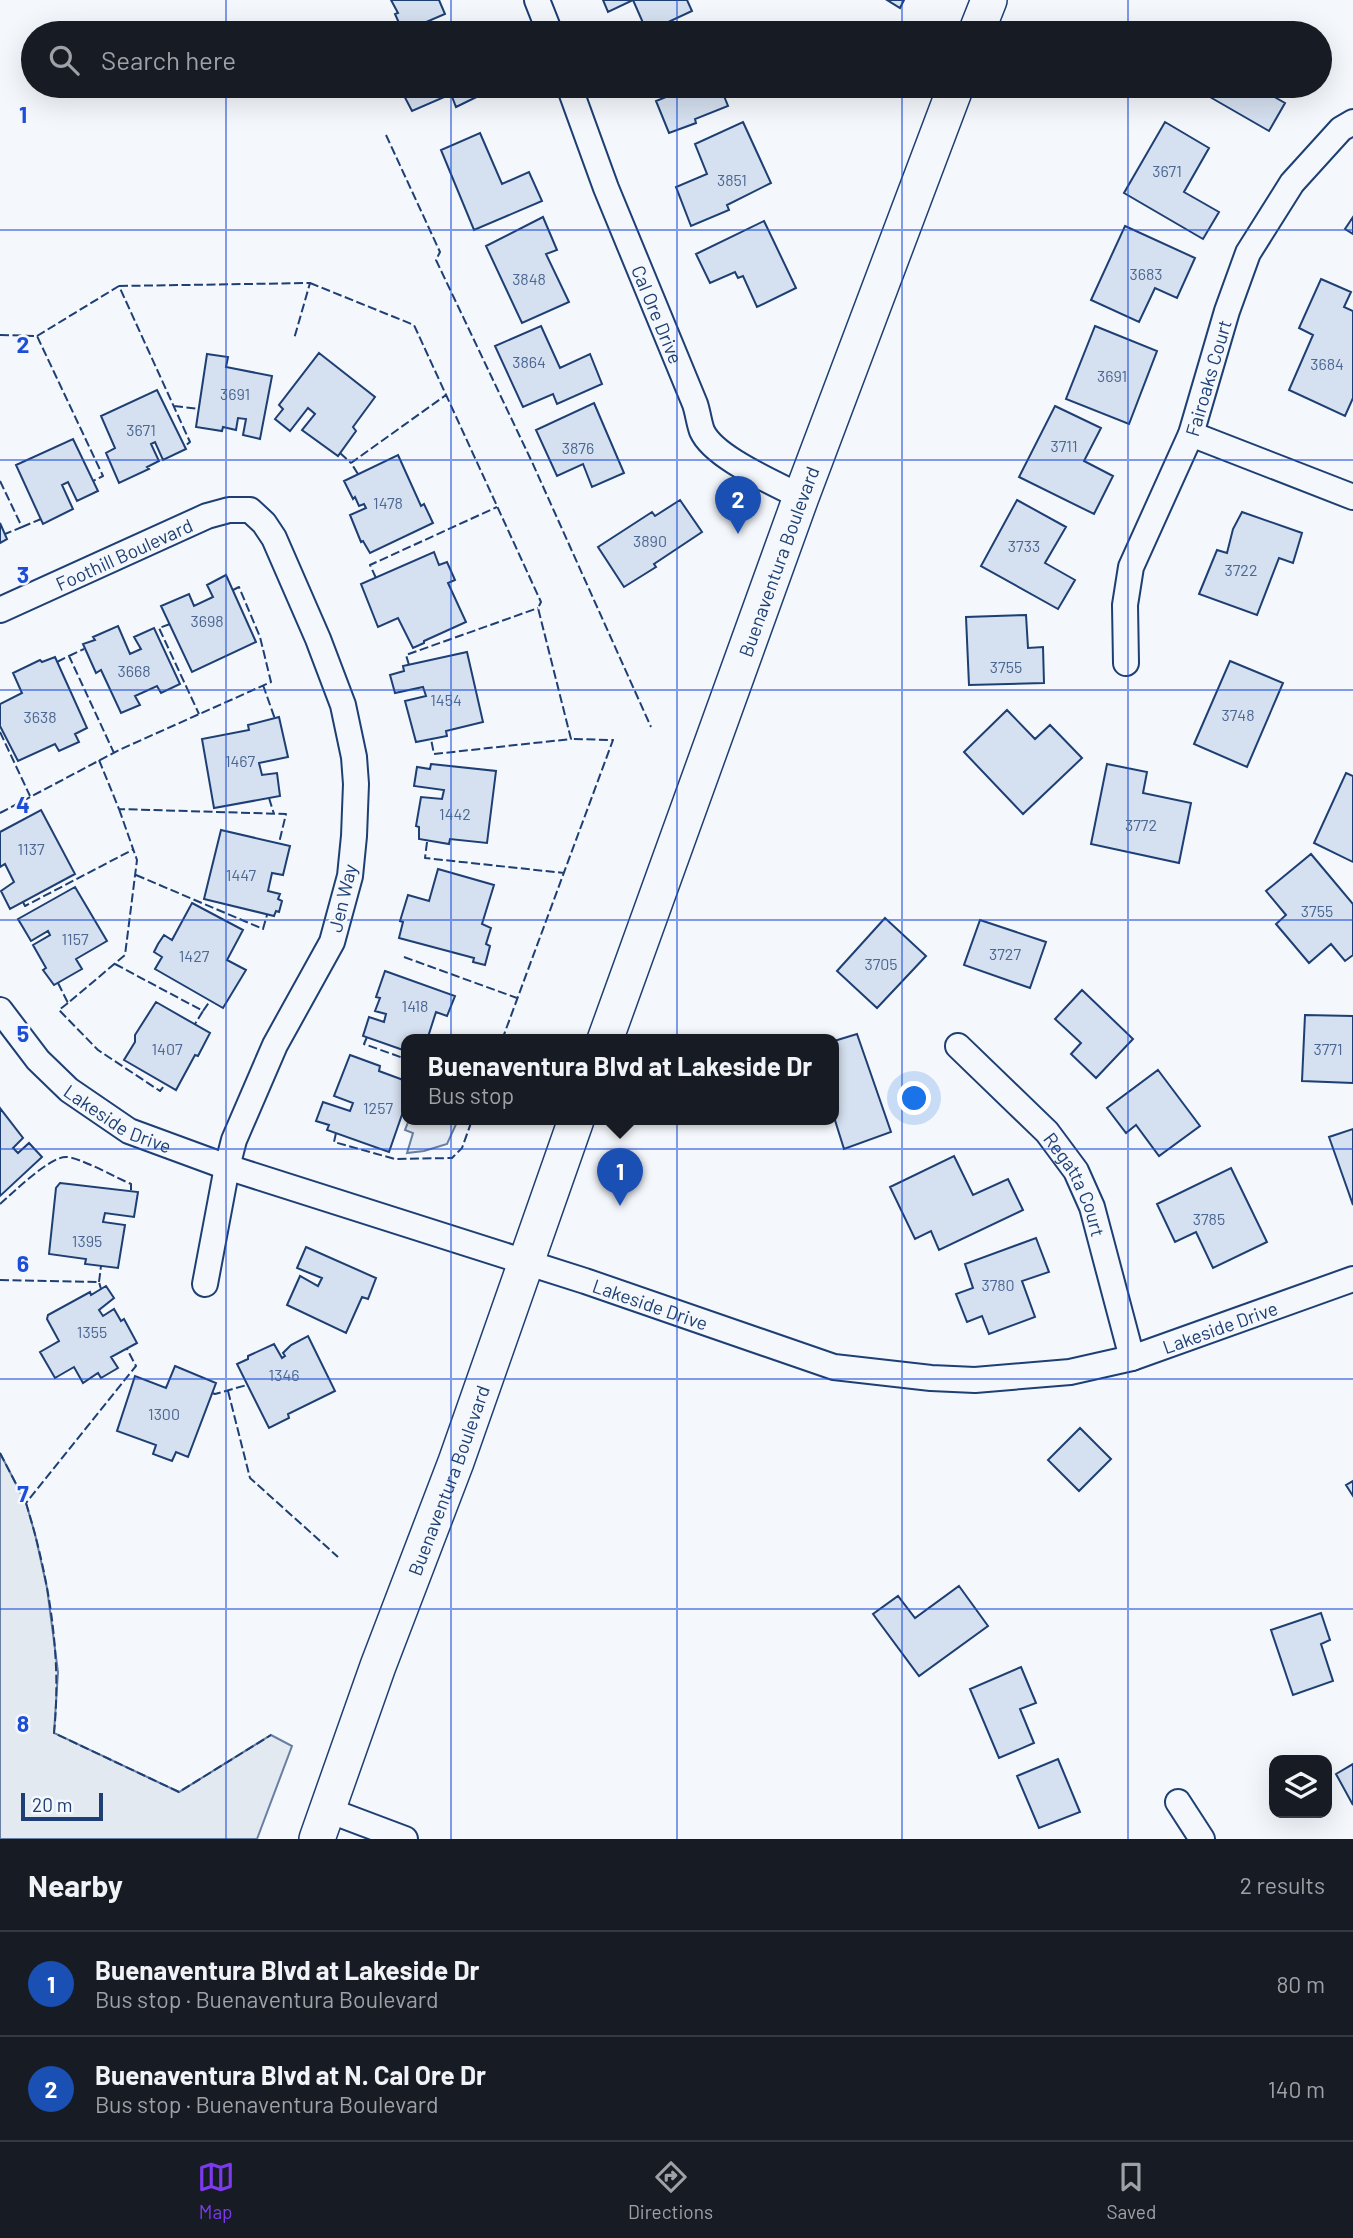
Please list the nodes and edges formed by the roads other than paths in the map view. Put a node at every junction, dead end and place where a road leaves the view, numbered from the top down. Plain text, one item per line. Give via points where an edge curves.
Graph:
1 (537, 0) edge
2 (989, 0) edge
3 (545, 21) edge
4 (981, 21) edge
5 (573, 98) edge
6 (951, 98) edge
7 (1353, 122) edge
8 (1191, 434) junction
9 (801, 497) junction
10 (1353, 497) edge
11 (250, 510) joint
12 (0, 610) edge
13 (1126, 663) dead end
14 (0, 1010) edge
15 (607, 1034) edge
16 (958, 1046) dead end
17 (574, 1125) edge
18 (227, 1167) junction
19 (525, 1262) junction
20 (1353, 1279) edge
21 (205, 1284) dead end
22 (1132, 1358) junction
23 (1178, 1802) dead end
24 (322, 1825) edge
25 (405, 1839) edge
26 (1202, 1839) edge

1 - 3 street
2 - 4 main road
5 - 9 street, Cal Ore Drive via 703,432 740,465
6 - 9 main road, Buenaventura Boulevard
7 - 8 street, Fairoaks Court via 1292,183 1248,253
8 - 10 street
8 - 13 street, Fairoaks Court via 1132,567 1125,605
9 - 15 main road, Buenaventura Boulevard
11 - 12 street, Foothill Boulevard via 207,516
11 - 18 street, Jen Way via 274,538 339,694 354,757 356,797 350,876 332,942 275,1045
14 - 18 street, Lakeside Drive via 38,1059 100,1114 129,1132
16 - 22 street, Regatta Court via 1047,1132 1076,1171 1093,1207
17 - 19 main road, Buenaventura Boulevard
18 - 19 street, Lakeside Drive
18 - 21 street, Jen Way
19 - 22 street, Lakeside Drive via 835,1367 975,1380 1070,1372
19 - 24 main road, Buenaventura Boulevard
20 - 22 street, Lakeside Drive
23 - 26 street
24 - 25 street

